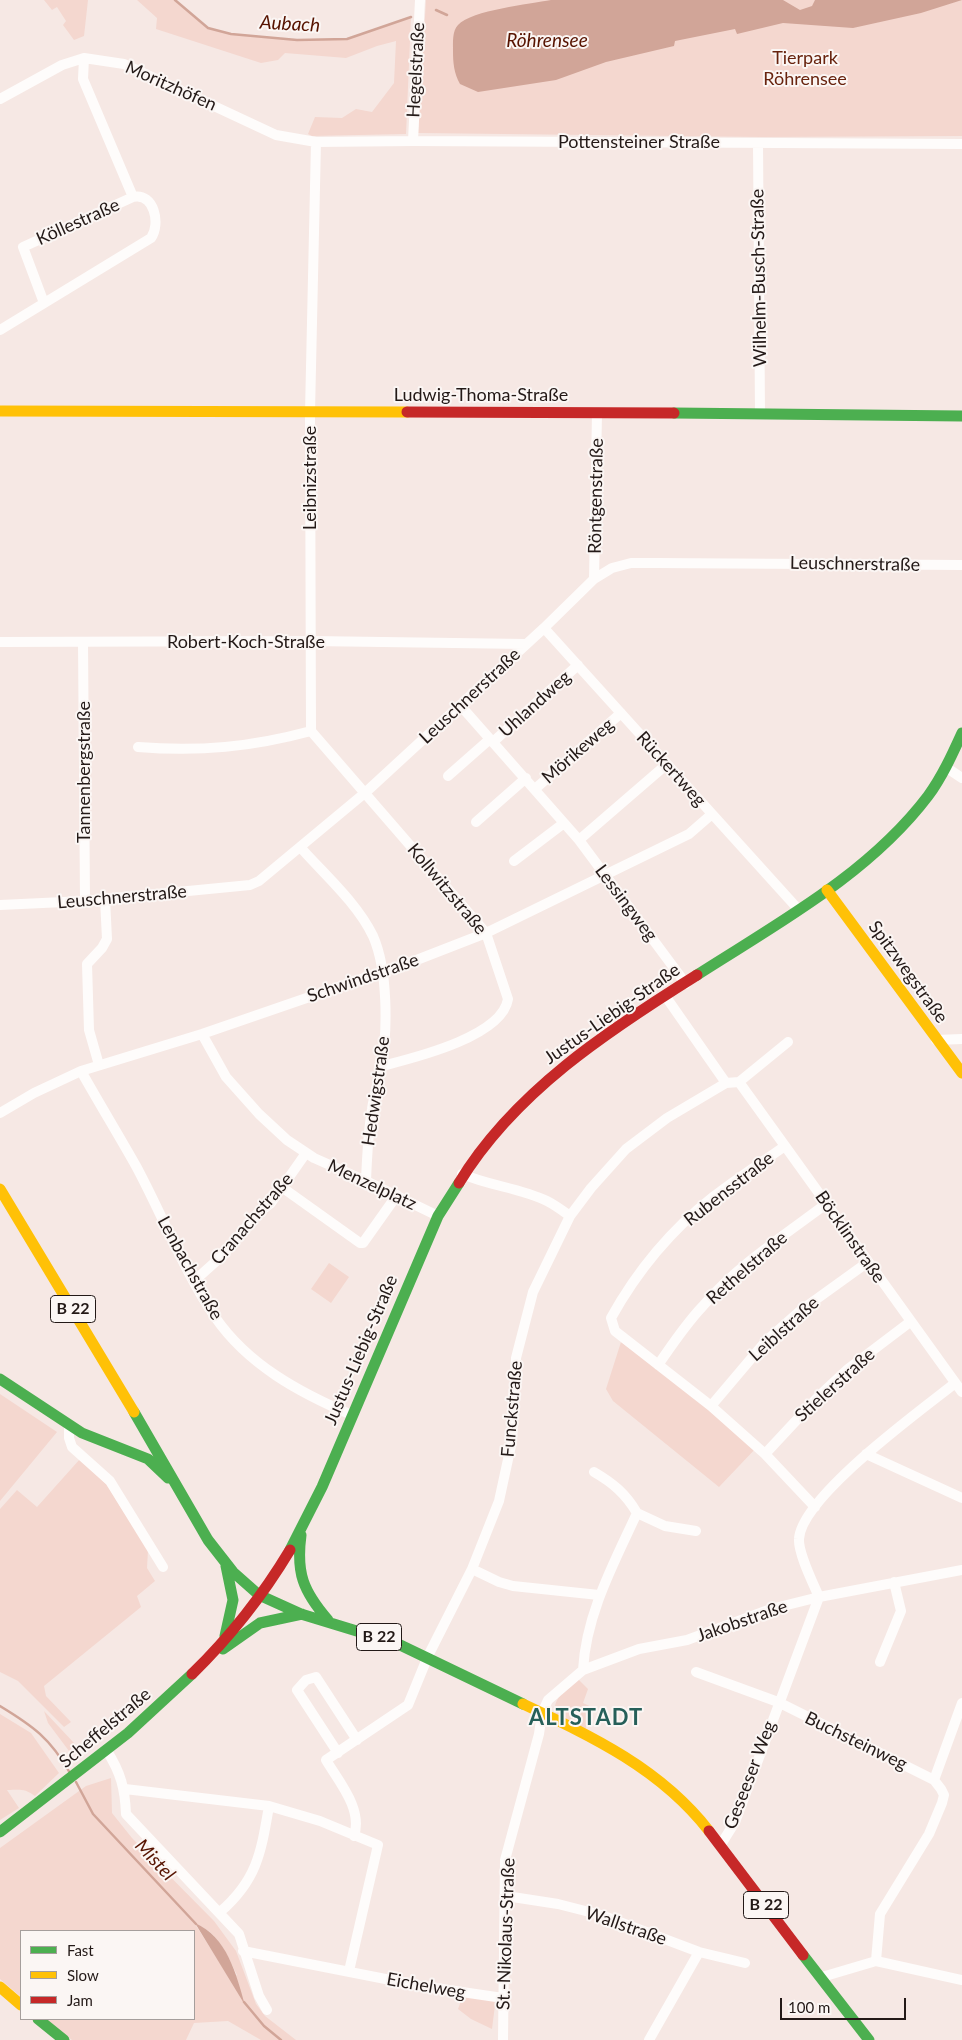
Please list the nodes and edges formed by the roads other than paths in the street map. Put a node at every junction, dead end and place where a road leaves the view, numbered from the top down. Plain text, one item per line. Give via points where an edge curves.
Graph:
1 (420, 0) edge
2 (84, 58) junction
3 (0, 99) edge
4 (413, 140) junction
5 (316, 142) junction
6 (758, 143) junction
7 (962, 144) edge
8 (133, 197) junction
9 (44, 303) junction
10 (0, 330) edge
11 (0, 411) edge
12 (310, 412) junction
13 (597, 413) junction
14 (760, 413) junction
15 (944, 416) junction
16 (962, 416) edge
17 (962, 423) edge
18 (962, 565) edge
19 (594, 579) junction
20 (544, 628) junction
21 (311, 641) junction
22 (0, 642) edge
23 (83, 642) junction
24 (491, 644) junction
25 (526, 644) junction
26 (508, 660) junction
27 (578, 665) junction
28 (460, 705) junction
29 (621, 713) junction
30 (311, 731) junction
31 (962, 733) edge
32 (492, 740) junction
33 (138, 747) dead end
34 (667, 764) junction
35 (946, 768) junction
36 (448, 776) dead end
37 (526, 778) junction
38 (962, 778) edge
39 (535, 789) junction
40 (366, 792) junction
41 (712, 814) junction
42 (476, 822) dead end
43 (564, 823) junction
44 (579, 840) junction
45 (301, 848) junction
46 (514, 861) dead end
47 (605, 875) junction
48 (827, 890) junction
49 (105, 899) junction
50 (85, 901) junction
51 (0, 905) edge
52 (798, 909) junction
53 (486, 932) junction
54 (382, 971) junction
55 (686, 984) junction
56 (666, 997) junction
57 (202, 1034) junction
58 (962, 1039) edge
59 (936, 1040) junction
60 (788, 1042) dead end
61 (99, 1066) junction
62 (382, 1066) junction
63 (81, 1071) junction
64 (962, 1073) edge
65 (739, 1082) junction
66 (726, 1083) junction
67 (0, 1113) edge
68 (785, 1146) junction
69 (306, 1153) junction
70 (462, 1174) junction
71 (366, 1181) junction
72 (283, 1188) junction
73 (0, 1189) edge
74 (397, 1195) junction
75 (826, 1204) junction
76 (438, 1216) junction
77 (570, 1216) junction
78 (868, 1262) junction
79 (194, 1281) junction
80 (910, 1322) junction
81 (658, 1365) junction
82 (0, 1378) edge
83 (954, 1384) junction
84 (962, 1392) edge
85 (711, 1406) junction
86 (352, 1415) junction
87 (69, 1426) junction
88 (145, 1429) junction
89 (128, 1450) junction
90 (765, 1454) junction
91 (866, 1454) junction
92 (594, 1472) dead end
93 (178, 1488) junction
94 (962, 1498) edge
95 (815, 1507) junction
96 (637, 1513) junction
97 (302, 1529) junction
98 (696, 1532) dead end
99 (226, 1566) junction
100 (164, 1567) dead end
101 (472, 1569) junction
102 (962, 1570) edge
103 (894, 1582) junction
104 (599, 1595) junction
105 (260, 1596) junction
106 (819, 1597) junction
107 (303, 1614) junction
108 (328, 1620) junction
109 (223, 1641) junction
110 (428, 1656) junction
111 (209, 1657) junction
112 (880, 1662) dead end
113 (583, 1670) junction
114 (696, 1672) dead end
115 (778, 1702) junction
116 (962, 1703) edge
117 (542, 1713) junction
118 (357, 1740) junction
119 (107, 1751) junction
120 (338, 1753) junction
121 (934, 1780) junction
122 (125, 1789) junction
123 (269, 1806) junction
124 (0, 1832) edge
125 (354, 1836) junction
126 (720, 1846) junction
127 (506, 1896) junction
128 (220, 1912) junction
129 (243, 1951) junction
130 (698, 1952) junction
131 (876, 1961) junction
132 (745, 1963) dead end
133 (349, 1971) junction
134 (822, 1977) junction
135 (962, 1980) edge
136 (0, 1987) edge
137 (503, 1998) junction
138 (20, 2004) edge
139 (267, 2010) dead end
140 (39, 2020) edge
141 (64, 2040) edge
142 (503, 2040) edge
143 (649, 2040) edge
144 (869, 2040) edge

1 - 4 street, Hegelstraße
2 - 3 street, Moritzhöfen via 62,65
2 - 5 street, Moritzhöfen via 124,64 276,135
2 - 8 street via 83,79
4 - 5 street, Pottensteiner Straße
4 - 6 street, Pottensteiner Straße
5 - 12 street, Leibnizstraße
6 - 7 street, Pottensteiner Straße
6 - 14 street, Wilhelm-Busch-Straße
8 - 9 street, Köllestraße via 23,247
8 - 9 street via 139,196 152,206 157,224 151,238
9 - 10 street
11 - 12 main road, Ludwig-Thoma-Straße
12 - 13 main road, Ludwig-Thoma-Straße
12 - 21 street, Leibnizstraße
13 - 14 main road, Ludwig-Thoma-Straße
13 - 19 street, Röntgenstraße
14 - 15 main road, Ludwig-Thoma-Straße
15 - 16 main road, Ludwig-Thoma-Straße
15 - 17 main road
18 - 19 street, Leuschnerstraße via 631,563 612,568
19 - 20 street, Leuschnerstraße
20 - 25 street, Leuschnerstraße
20 - 27 street, Rückertweg
21 - 23 street, Robert-Koch-Straße
21 - 24 street, Robert-Koch-Straße
21 - 30 street, Leibnizstraße
22 - 23 street, Robert-Koch-Straße
23 - 50 street, Tannenbergstraße
24 - 25 street, Robert-Koch-Straße
24 - 26 street
25 - 26 street, Leuschnerstraße
26 - 28 street, Leuschnerstraße
27 - 29 street, Rückertweg
27 - 32 street, Uhlandweg
28 - 32 street, Lessingweg
28 - 40 street, Leuschnerstraße
29 - 34 street, Rückertweg
29 - 39 street, Mörikeweg
30 - 33 street via 239,747
30 - 40 street
31 - 35 main road, Justus-Liebig-Straße
32 - 36 street
32 - 37 street, Lessingweg
34 - 41 street, Rückertweg
34 - 44 street
35 - 38 street
35 - 48 main road, Justus-Liebig-Straße via 931,794 908,822 872,857
37 - 39 street, Lessingweg
37 - 42 street
39 - 43 street, Lessingweg
40 - 45 street, Leuschnerstraße
40 - 53 street, Kollwitzstraße
41 - 47 street, Schwindstraße via 689,834
41 - 52 street, Rückertweg
43 - 44 street, Lessingweg
43 - 46 street
44 - 47 street, Lessingweg
45 - 49 street, Leuschnerstraße via 250,886
45 - 54 street, Hedwigstraße via 358,912 372,935
47 - 53 street, Schwindstraße
47 - 55 street, Lessingweg
48 - 52 main road, Justus-Liebig-Straße
48 - 59 main road, Spitzwegstraße
49 - 50 street, Leuschnerstraße
49 - 61 street via 107,938 86,964 89,1030
50 - 51 street, Leuschnerstraße
52 - 55 main road, Justus-Liebig-Straße
53 - 54 street, Schwindstraße
53 - 62 street, Kollwitzstraße via 508,1000 506,1009 483,1028 443,1048
54 - 57 street, Schwindstraße
54 - 62 street, Hedwigstraße via 385,1033
55 - 56 main road, Justus-Liebig-Straße
56 - 66 street
56 - 70 main road, Justus-Liebig-Straße via 592,1045 535,1090
57 - 61 street, Schwindstraße
57 - 69 street, Menzelplatz via 226,1077 239,1092 287,1140
58 - 59 street
59 - 64 main road, Spitzwegstraße
60 - 65 street
61 - 63 street, Schwindstraße
62 - 71 street, Hedwigstraße via 372,1108
63 - 67 street, Schwindstraße
63 - 79 street, Lenbachstraße via 136,1166
65 - 66 street
65 - 68 street, Böcklinstraße
66 - 77 street, Funckstraße via 667,1118 626,1149
68 - 75 street, Böcklinstraße
68 - 81 street, Rubensstraße via 713,1196 671,1235 628,1288 611,1318 615,1331
69 - 71 street, Menzelplatz
69 - 72 street, Cranachstraße
70 - 76 main road, Justus-Liebig-Straße
70 - 77 street via 548,1201
71 - 74 street, Menzelplatz
72 - 74 street via 360,1243
72 - 79 street, Cranachstraße via 222,1256
73 - 88 main road, B 22
74 - 76 street, Menzelplatz
75 - 78 street, Böcklinstraße
75 - 81 street, Rethelstraße via 732,1276 687,1324
76 - 86 main road, Justus-Liebig-Straße
77 - 101 street, Funckstraße via 533,1292 516,1358 510,1449 499,1501
78 - 80 street, Böcklinstraße
78 - 85 street, Leiblstraße via 800,1311 766,1341
79 - 86 street, Lenbachstraße via 216,1318 266,1369 307,1396
80 - 83 street, Böcklinstraße
80 - 90 street, Stielerstraße via 818,1396
81 - 85 street
82 - 87 main road, B 22
83 - 84 street, Böcklinstraße
83 - 91 street
85 - 90 street
86 - 97 main road, Justus-Liebig-Straße
87 - 89 main road, B 22
87 - 100 street via 68,1438 72,1447 110,1481
88 - 89 main road via 138,1443
88 - 93 main road, B 22
89 - 93 main road, B 22 via 148,1460
90 - 95 street
91 - 94 street
91 - 95 street
92 - 96 street via 629,1499
93 - 99 main road, B 22
95 - 106 street via 802,1528 798,1544
96 - 98 street via 665,1526
96 - 104 street
97 - 105 main road, Scheffelstraße
97 - 108 main road via 298,1564 300,1580
99 - 105 main road, B 22
99 - 109 main road via 232,1600
101 - 104 street via 514,1586
101 - 110 street, Funckstraße
102 - 103 street, Jakobstraße
103 - 106 street, Jakobstraße
103 - 112 street via 901,1611
104 - 113 street
105 - 107 main road, B 22
105 - 109 main road, Scheffelstraße
106 - 113 street, Jakobstraße via 771,1608 687,1640 639,1649
106 - 115 street, Geseeser Weg
107 - 108 main road, B 22
107 - 111 main road via 260,1623
108 - 110 main road, B 22
109 - 111 main road, Scheffelstraße
110 - 117 main road, B 22
110 - 118 street, Funckstraße via 408,1705
111 - 119 main road, Scheffelstraße
113 - 117 street, Jakobstraße via 548,1700
114 - 115 street, Geseeser Weg
115 - 121 street, Buchsteinweg
115 - 126 street, Geseeser Weg via 735,1822
116 - 121 street
117 - 126 main road, B 22 via 651,1772 685,1801
117 - 127 street, St.-Nikolaus-Straße via 505,1860
118 - 120 street, Funckstraße
118 - 120 street via 316,1677 306,1680 297,1690
119 - 122 street
119 - 124 main road, Scheffelstraße
120 - 125 street via 326,1760 351,1801 357,1822
121 - 131 street via 944,1795 942,1804 929,1834 880,1914
122 - 123 street
122 - 128 street via 126,1814
123 - 125 street
123 - 128 street via 261,1854 239,1896
125 - 133 street via 378,1845
126 - 134 main road, B 22
127 - 130 street, Wallstraße via 601,1914
127 - 137 street, St.-Nikolaus-Straße
128 - 129 street via 239,1934
129 - 133 street, Eichelweg
129 - 139 street
130 - 132 street, Wallstraße
130 - 143 street
131 - 134 street
131 - 135 street
133 - 137 street, Eichelweg
134 - 144 main road, B 22
136 - 138 main road
137 - 142 street, St.-Nikolaus-Straße
140 - 141 main road

